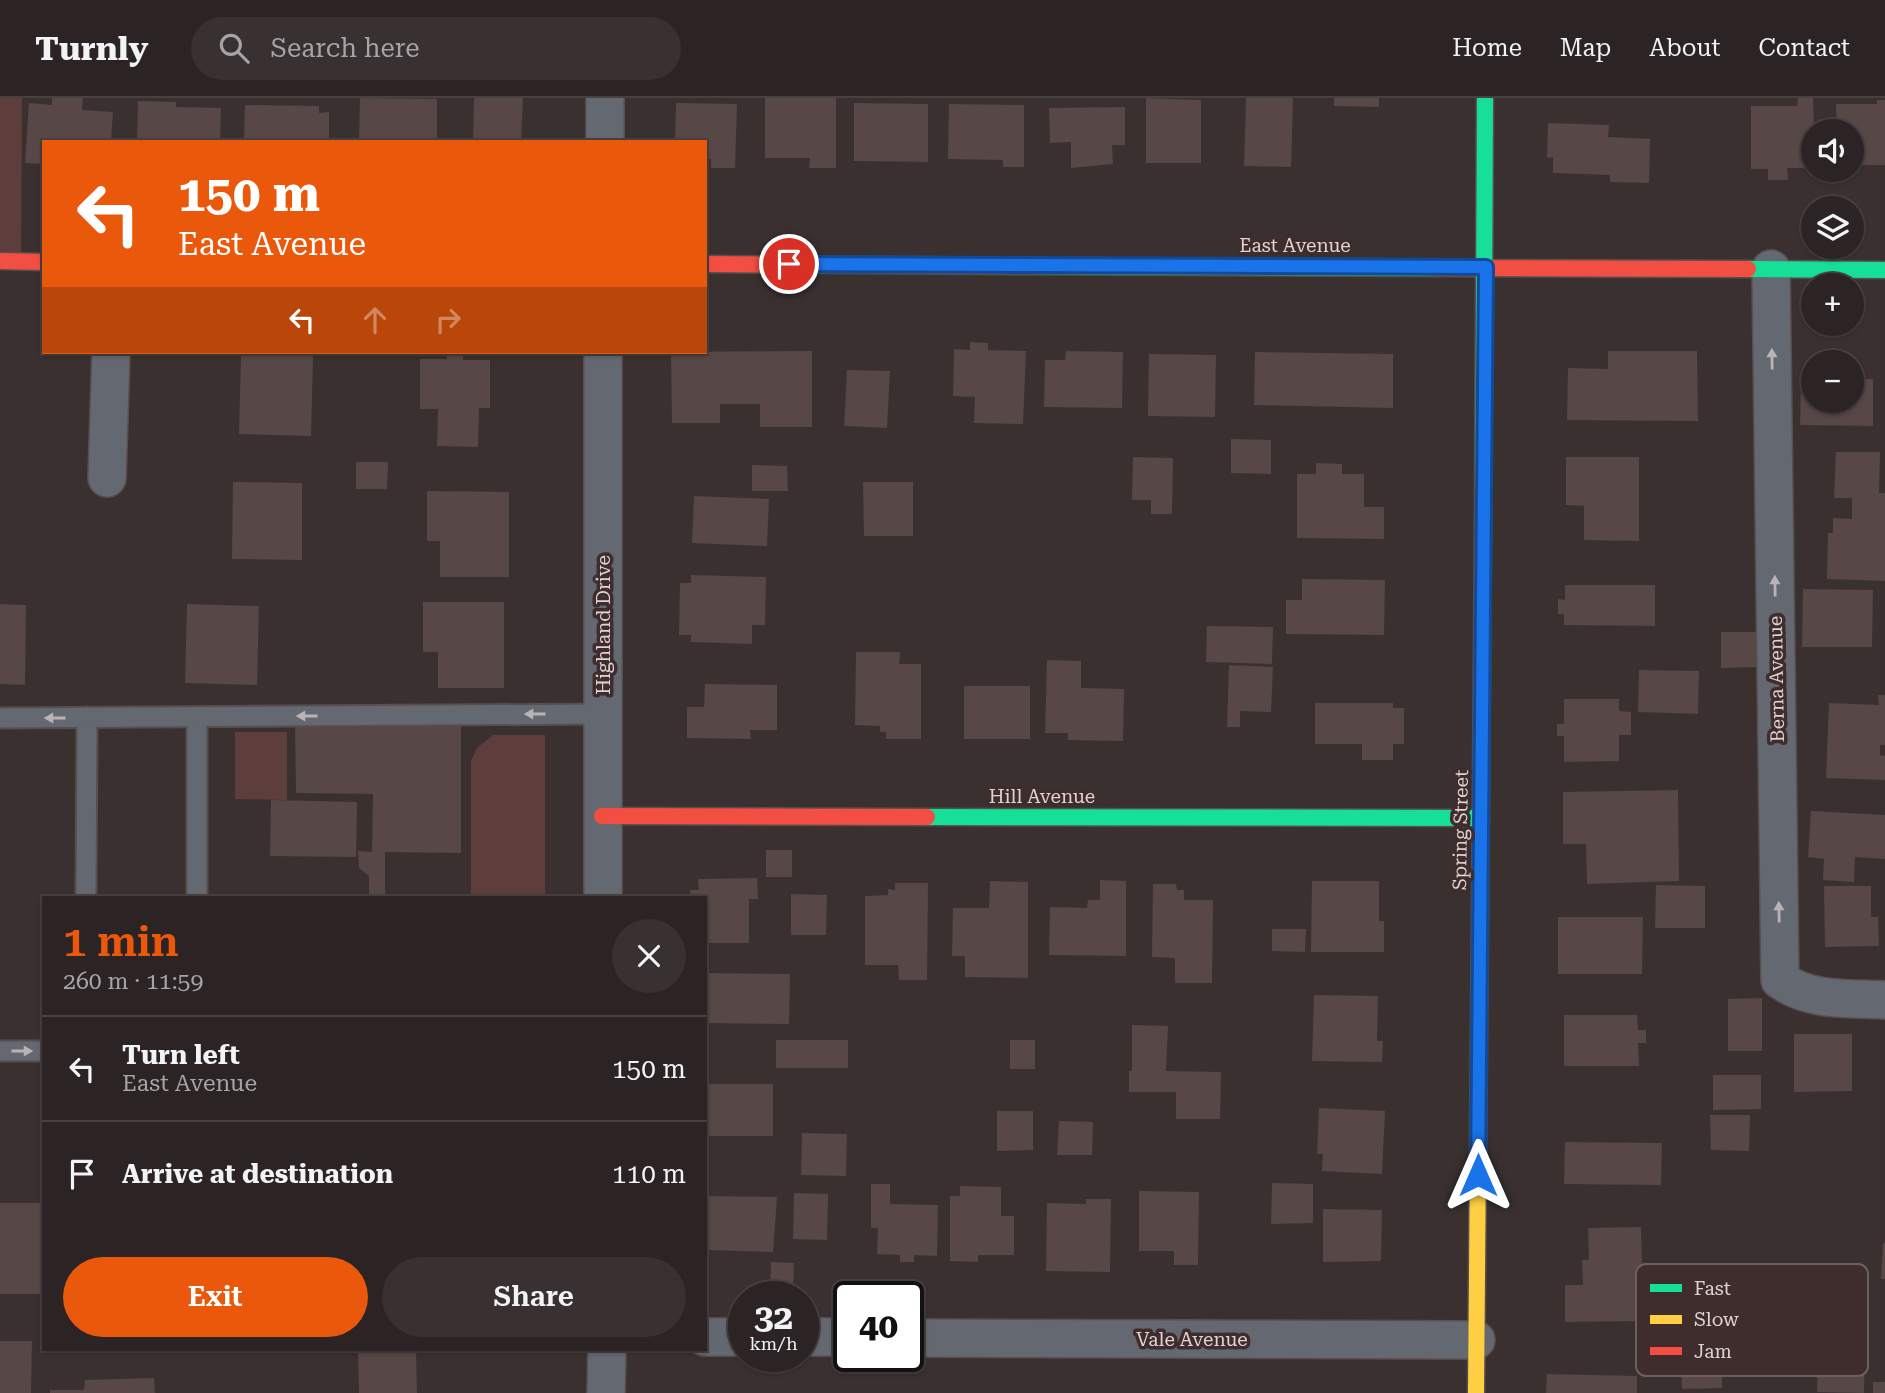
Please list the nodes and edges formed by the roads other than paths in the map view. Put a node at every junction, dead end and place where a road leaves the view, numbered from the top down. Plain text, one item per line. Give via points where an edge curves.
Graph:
1 (605, 98) edge
2 (1485, 98) edge
3 (605, 140) edge
4 (0, 261) edge
5 (42, 262) edge
6 (707, 264) edge
7 (1486, 267) junction
8 (1771, 270) junction
9 (1885, 270) edge
10 (111, 354) edge
11 (603, 354) edge
12 (107, 478) dead end
13 (603, 714) junction
14 (87, 717) junction
15 (197, 717) junction
16 (0, 718) edge
17 (602, 816) junction
18 (1481, 818) junction
19 (86, 896) edge
20 (197, 896) edge
21 (603, 896) edge
22 (1885, 1000) edge
23 (0, 1051) edge
24 (42, 1051) edge
25 (707, 1337) edge
26 (728, 1337) edge
27 (924, 1338) edge
28 (1476, 1340) junction
29 (607, 1351) edge
30 (606, 1393) edge
31 (1476, 1393) edge

1 - 3 street
2 - 7 street, Spring Street
4 - 5 street
6 - 7 street, East Avenue
7 - 8 street, East Avenue
7 - 18 street, Spring Street
8 - 9 street, East Avenue
22 -> 8 street, Berna Avenue via 1815,997 1780,980
10 - 12 street
11 - 13 street, Highland Drive
13 -> 15 lane
13 - 17 street, Highland Drive
14 - 15 lane
14 -> 16 lane
14 - 19 lane
15 - 20 lane
17 - 18 street, Hill Avenue
17 - 21 street, Highland Drive
18 - 28 street, Spring Street
23 -> 24 lane
25 - 26 street
27 - 28 street, Vale Avenue
28 - 31 street, Spring Street
29 - 30 street

